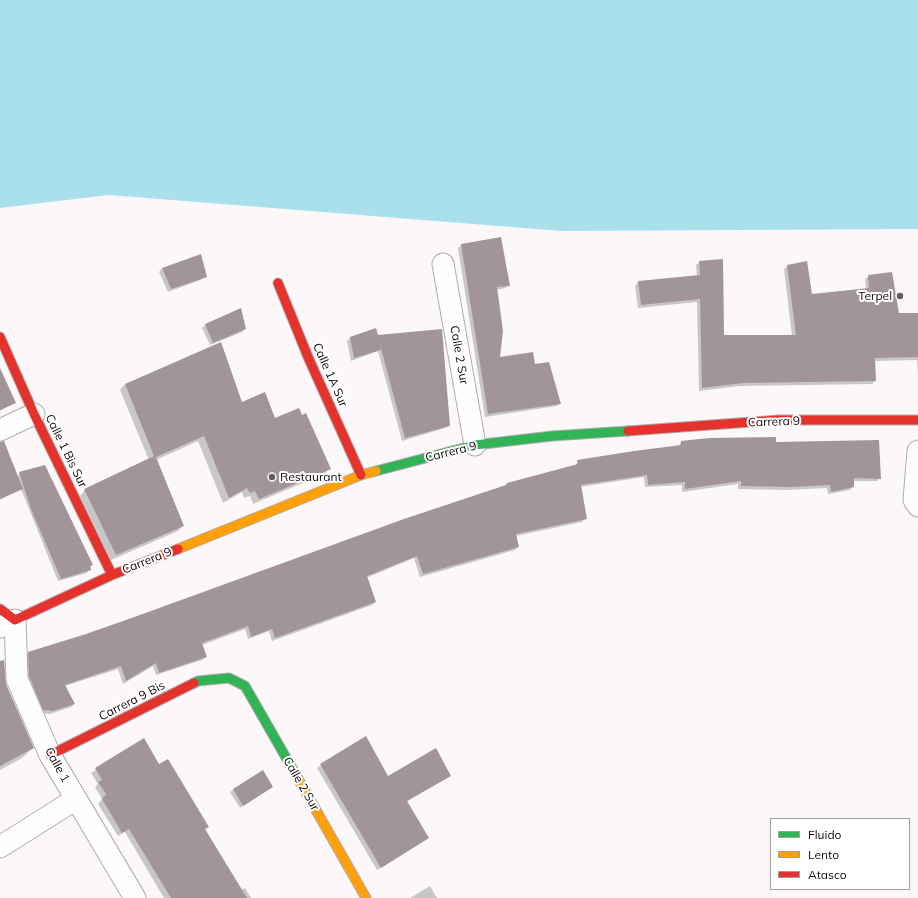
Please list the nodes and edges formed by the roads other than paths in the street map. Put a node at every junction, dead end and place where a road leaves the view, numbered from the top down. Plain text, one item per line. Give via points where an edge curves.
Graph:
1 (443, 264) dead end
2 (278, 284) dead end
3 (0, 337) edge
4 (34, 414) junction
5 (918, 420) edge
6 (0, 430) edge
7 (475, 445) junction
8 (918, 451) edge
9 (361, 475) junction
10 (918, 506) edge
11 (112, 575) junction
12 (5, 619) edge
13 (228, 678) joint
14 (50, 755) junction
15 (76, 799) junction
16 (0, 847) edge
17 (135, 898) edge
18 (366, 898) edge

1 - 7 street, Calle 2 Sur
2 - 9 main road, Calle 1A Sur
3 - 4 main road, Calle 1 Bis Sur
4 - 6 street
4 - 11 main road, Calle 1 Bis Sur
5 - 7 main road, Carrera 9 via 779,420 552,436
7 - 9 main road, Carrera 9
8 - 10 street via 914,500
9 - 11 main road, Carrera 9
11 - 12 main road, Carrera 9
12 - 14 street, Calle 1 via 17,679
13 - 14 main road, Carrera 9 Bis via 198,681
13 - 18 main road, Calle 2 Sur via 245,686
14 - 15 street, Calle 1
15 - 16 street
15 - 17 street, Calle 1

